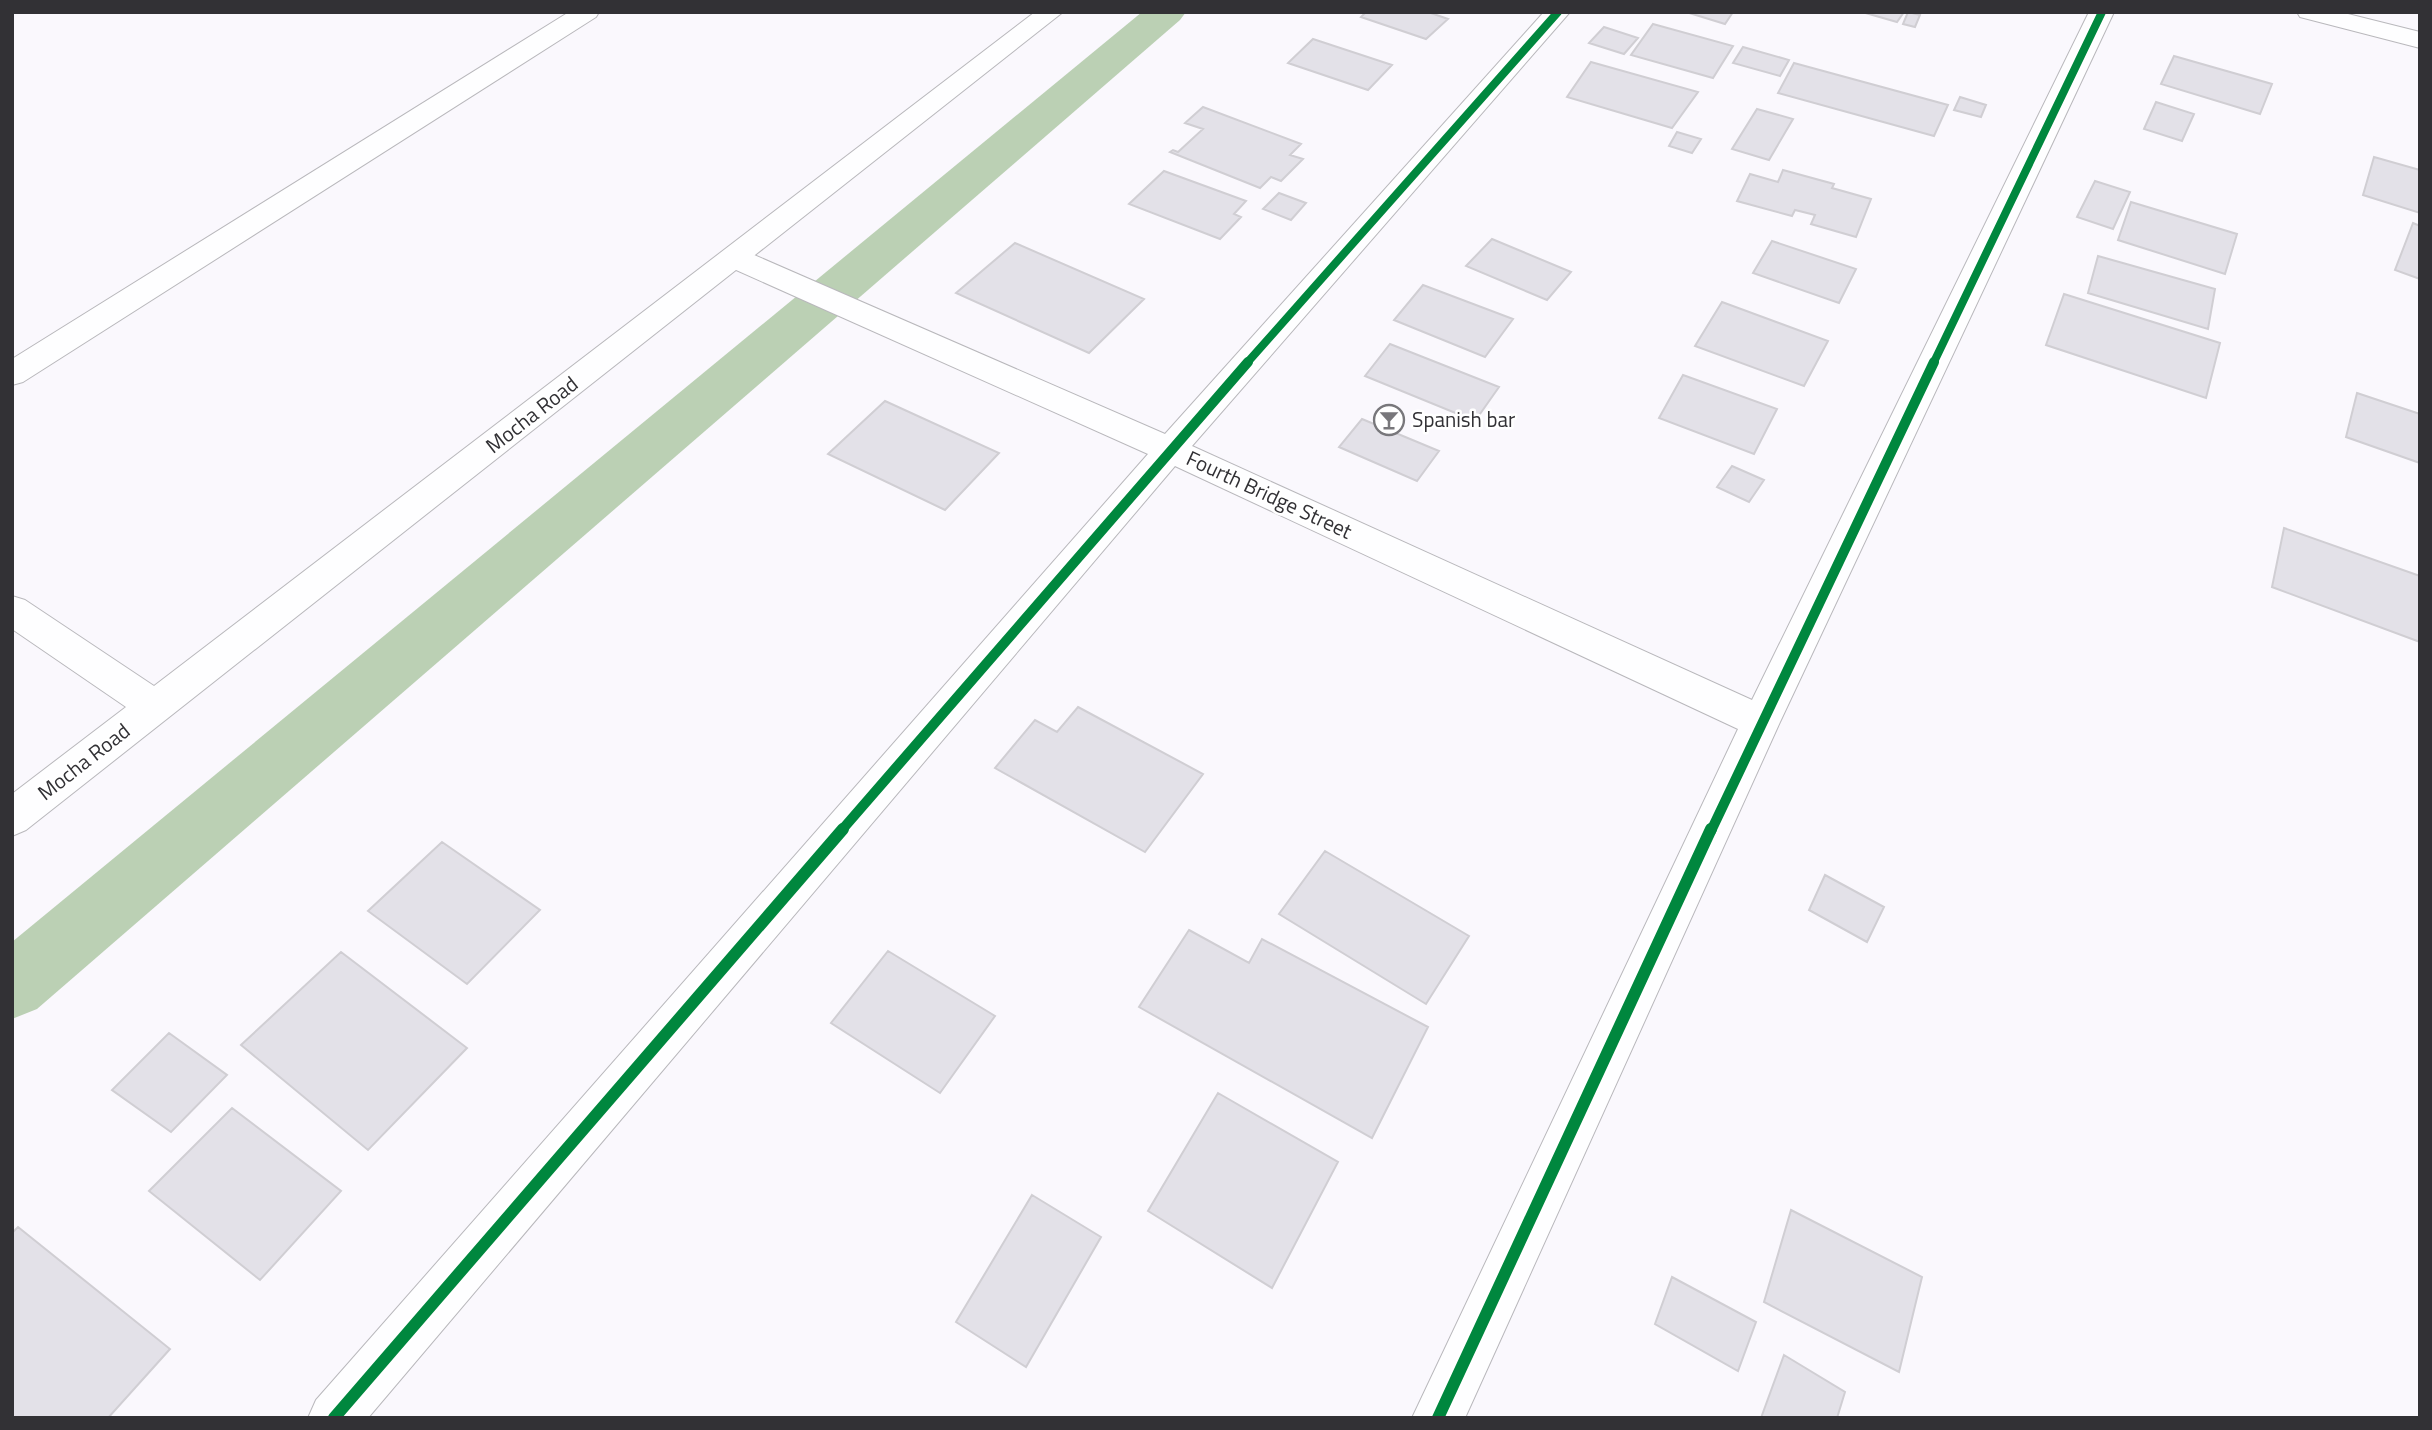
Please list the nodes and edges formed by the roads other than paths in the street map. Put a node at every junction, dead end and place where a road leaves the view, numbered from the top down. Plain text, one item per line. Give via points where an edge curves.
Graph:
1 (587, 12) edge
2 (1051, 12) edge
3 (1558, 12) edge
4 (2102, 12) edge
5 (2309, 12) edge
6 (2420, 40) edge
7 (735, 258) junction
8 (12, 374) edge
9 (1170, 450) junction
10 (12, 610) edge
11 (155, 707) junction
12 (1761, 722) junction
13 (12, 818) edge
14 (334, 1418) edge
15 (1438, 1418) edge

1 - 8 street
2 - 7 street, Mocha Road
3 - 9 street
4 - 12 street
5 - 6 street
7 - 9 street, Fourth Bridge Street
7 - 11 street, Mocha Road
9 - 12 street, Fourth Bridge Street
9 - 14 street
10 - 11 street
11 - 13 street, Mocha Road
12 - 15 street

